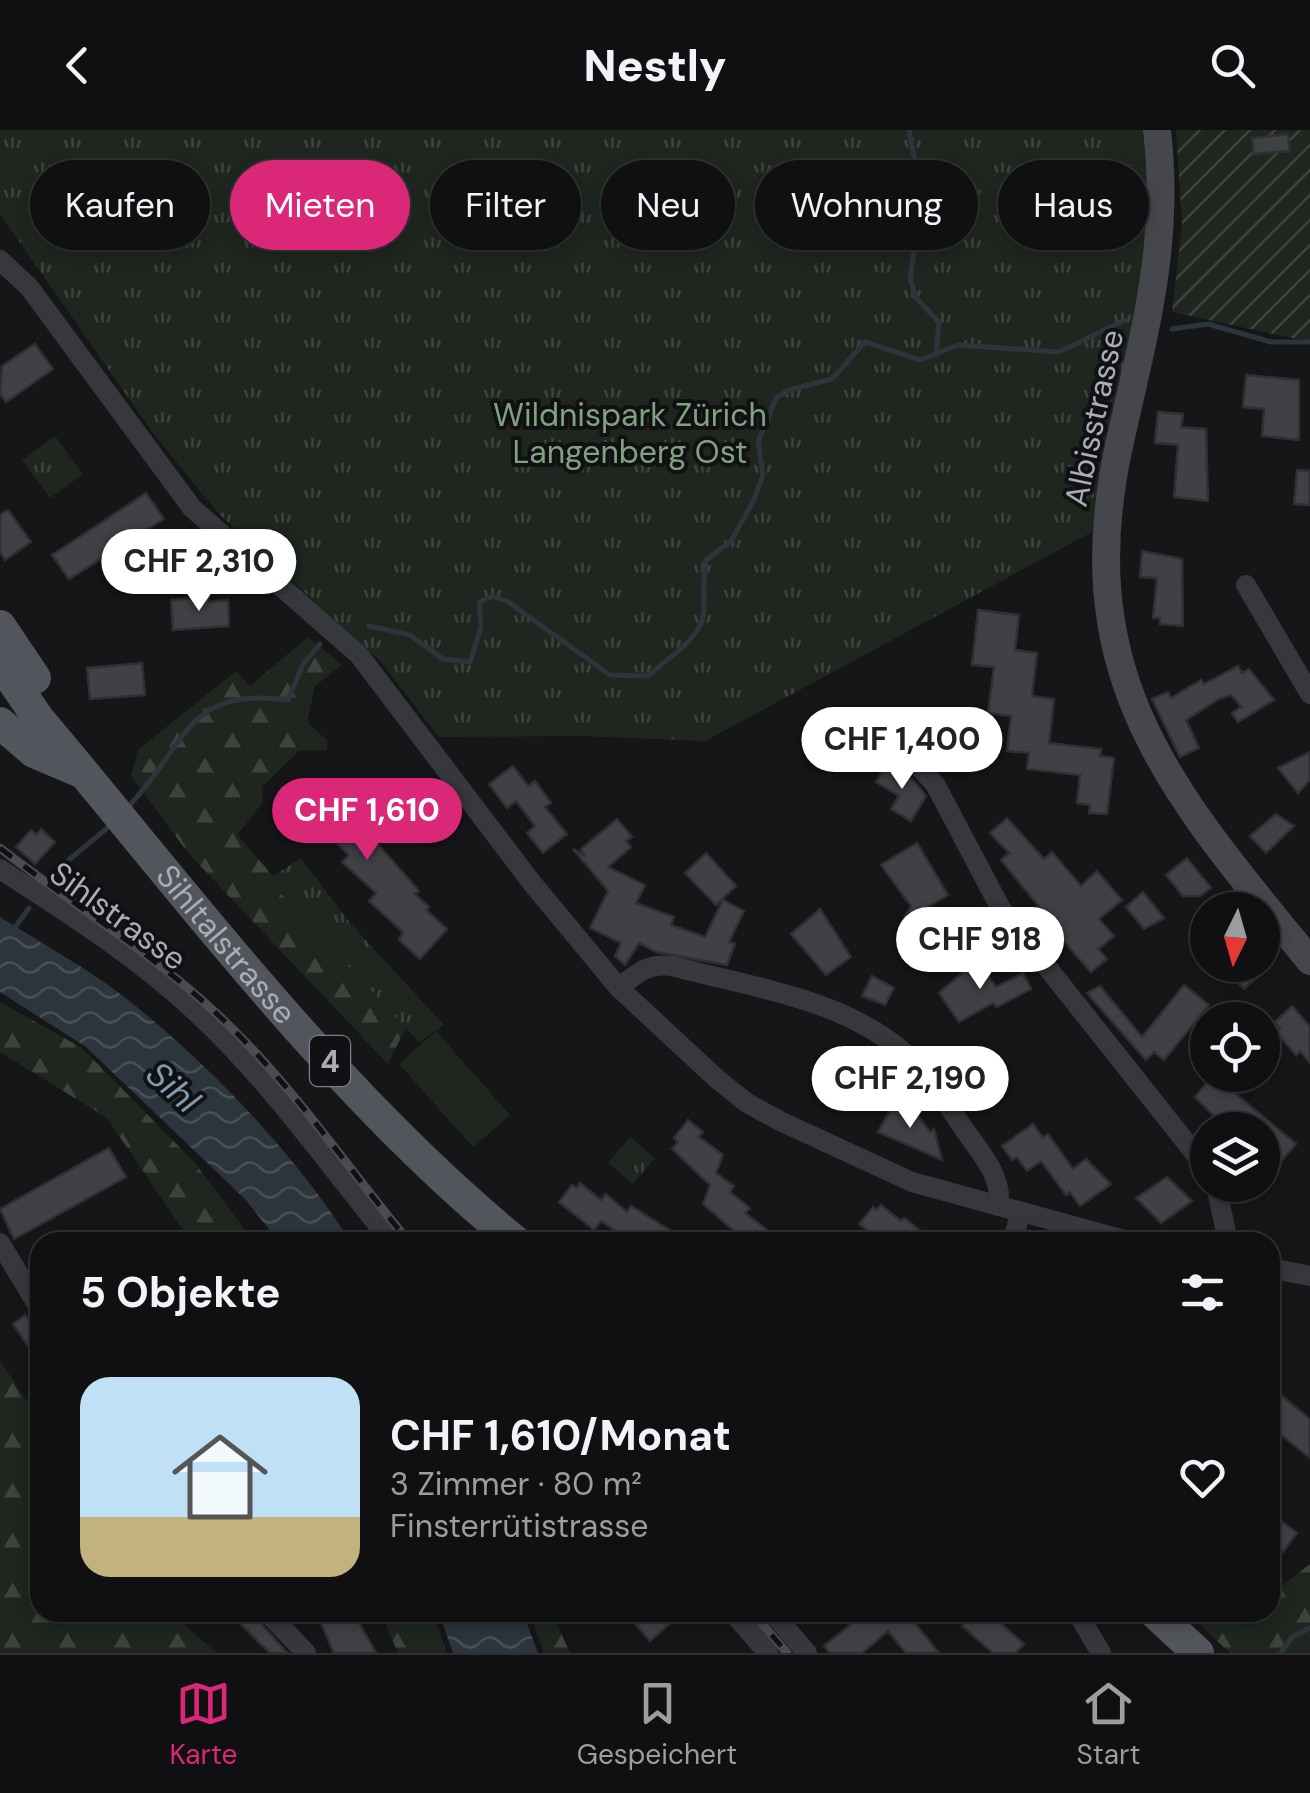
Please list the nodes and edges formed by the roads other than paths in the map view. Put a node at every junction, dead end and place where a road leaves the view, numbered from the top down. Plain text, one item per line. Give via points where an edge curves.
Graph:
1 (1157, 130) edge
2 (0, 260) edge
3 (1246, 585) dead end
4 (0, 626) edge
5 (0, 662) edge
6 (0, 684) edge
7 (1310, 694) edge
8 (38, 718) junction
9 (0, 724) edge
10 (63, 748) junction
11 (919, 767) dead end
12 (84, 774) junction
13 (0, 869) edge
14 (1310, 960) edge
15 (620, 988) junction
16 (1190, 1147) edge
17 (1220, 1202) edge
18 (998, 1206) junction
19 (1020, 1213) junction
20 (384, 1232) edge
21 (505, 1232) edge
22 (1015, 1232) edge
23 (1093, 1232) edge
24 (1226, 1232) edge
25 (0, 1244) edge
26 (1280, 1270) edge
27 (1310, 1276) edge
28 (30, 1293) edge
29 (277, 1622) edge
30 (741, 1622) edge
31 (781, 1622) edge
32 (1083, 1622) edge
33 (306, 1653) edge
34 (768, 1653) edge
35 (807, 1653) edge
36 (1101, 1653) edge

1 - 14 main road, Albisstrasse via 1159,270 1110,496 1105,559 1111,624 1132,701 1167,776
2 - 15 street via 29,287 192,508 359,655
3 - 7 street
4 - 10 main road via 32,672
5 - 8 main road, Sihltalstrasse / 4
6 - 8 main road, Sihltalstrasse / 4
8 - 10 main road, Sihltalstrasse / 4
9 - 12 main road via 34,752
10 - 12 main road, Sihltalstrasse / 4
11 - 16 street via 936,784 1001,909
12 - 21 main road, Sihltalstrasse / 4 via 350,1083
13 - 20 street, Sihlstrasse via 198,1014
15 - 18 street via 747,1103 912,1182
15 - 18 street via 642,969 672,966 806,1000 874,1031 911,1060 948,1106 999,1187
17 - 24 street
18 - 19 street
19 - 22 street
19 - 23 street
25 - 28 street
26 - 27 street
29 - 33 street
30 - 34 street
31 - 35 street
32 - 36 street

